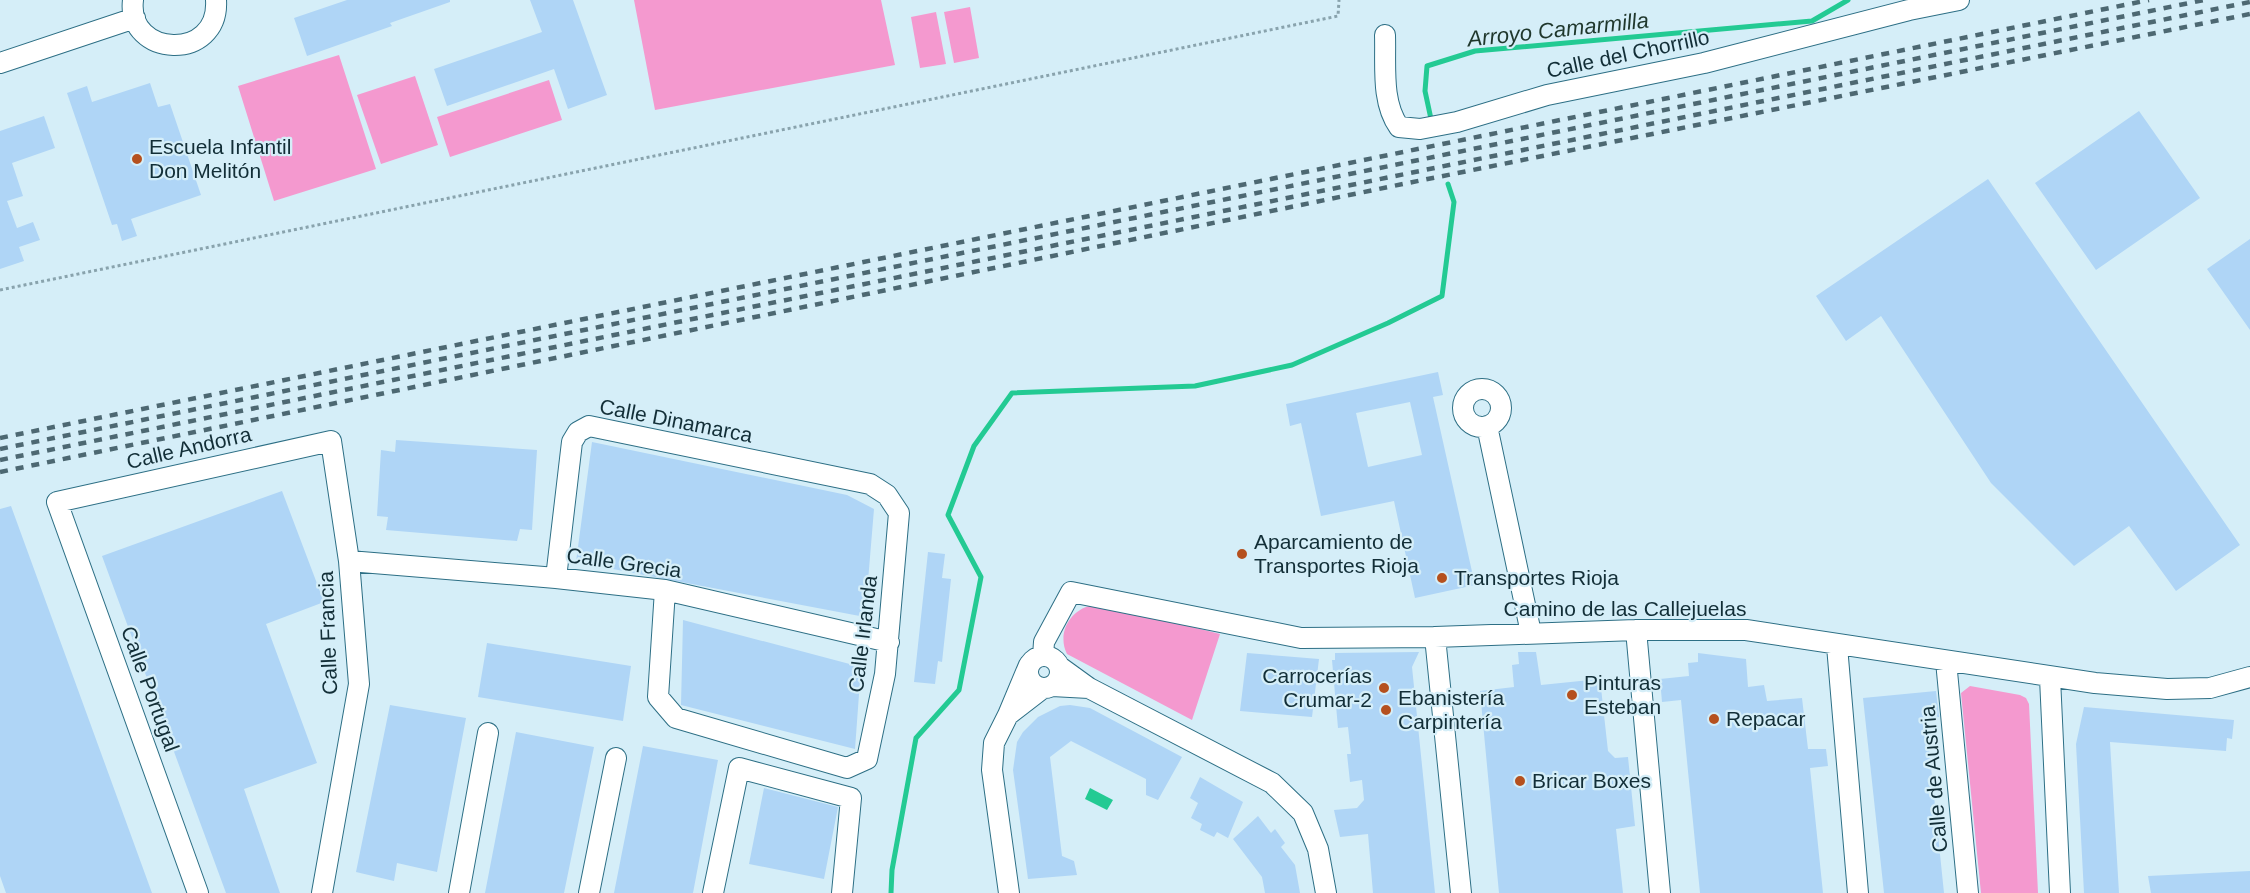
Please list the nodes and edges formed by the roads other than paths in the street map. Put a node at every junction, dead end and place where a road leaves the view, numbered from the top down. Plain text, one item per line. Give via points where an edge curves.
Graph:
1 (216, 0) edge
2 (1959, 0) edge
3 (134, 9) edge
4 (1385, 35) dead end
5 (0, 63) edge
6 (1487, 426) dead end
7 (331, 441) joint
8 (57, 502) joint
9 (899, 513) joint
10 (349, 561) junction
11 (556, 578) junction
12 (665, 590) junction
13 (1636, 630) junction
14 (1531, 633) junction
15 (1435, 636) junction
16 (889, 642) junction
17 (1837, 646) junction
18 (1036, 660) junction
19 (1947, 661) junction
20 (1060, 667) junction
21 (2250, 677) edge
22 (2050, 678) junction
23 (1048, 687) junction
24 (1089, 688) junction
25 (1008, 715) junction
26 (488, 733) dead end
27 (616, 758) dead end
28 (717, 892) edge
29 (198, 893) edge
30 (323, 893) edge
31 (459, 893) edge
32 (589, 893) edge
33 (842, 893) edge
34 (1009, 893) edge
35 (1326, 893) edge
36 (1461, 893) edge
37 (1660, 893) edge
38 (1858, 893) edge
39 (1968, 893) edge
40 (2060, 893) edge

1 - 3 street via 210,28 189,44 176,46 150,39 141,29
2 - 4 street, Calle del Chorrillo via 1704,63 1547,95 1420,129 1399,127 1392,117 1387,96
3 - 5 street
6 - 14 street
7 - 8 street, Calle Andorra
7 - 10 street, Calle Francia
8 - 29 street, Calle Portugal
9 - 11 street, Calle Dinamarca via 887,495 870,484 589,426 578,432 572,442
9 - 16 street, Calle Irlanda
10 - 11 street, Calle Grecia
10 - 30 street, Calle Francia via 358,684
11 - 12 street, Calle Grecia
12 - 16 street, Calle Grecia
12 - 16 street, Calle Irlanda via 658,696 676,718 847,768 867,759
13 - 14 street, Camino de las Callejuelas
13 - 17 street, Camino de las Callejuelas via 1746,630
13 - 37 street
14 - 15 street, Camino de las Callejuelas
15 - 18 street, Camino de las Callejuelas via 1301,638 1071,592
15 - 36 street
17 - 19 street, Camino de las Callejuelas
17 - 38 street
18 - 20 street via 1051,657
18 - 23 street via 1028,675 1030,680 1038,687
18 - 25 street
19 - 22 street, Camino de las Callejuelas
19 - 39 street, Calle de Austria
20 - 23 street via 1059,678
20 - 24 street
21 - 22 street, Camino de las Callejuelas via 2210,688 2168,689
22 - 40 street
23 - 24 street
23 - 25 street
24 - 35 street via 1272,783 1303,813 1318,849
25 - 34 street via 994,743 992,770
26 - 31 street
27 - 32 street
28 - 33 street via 740,768 851,798

